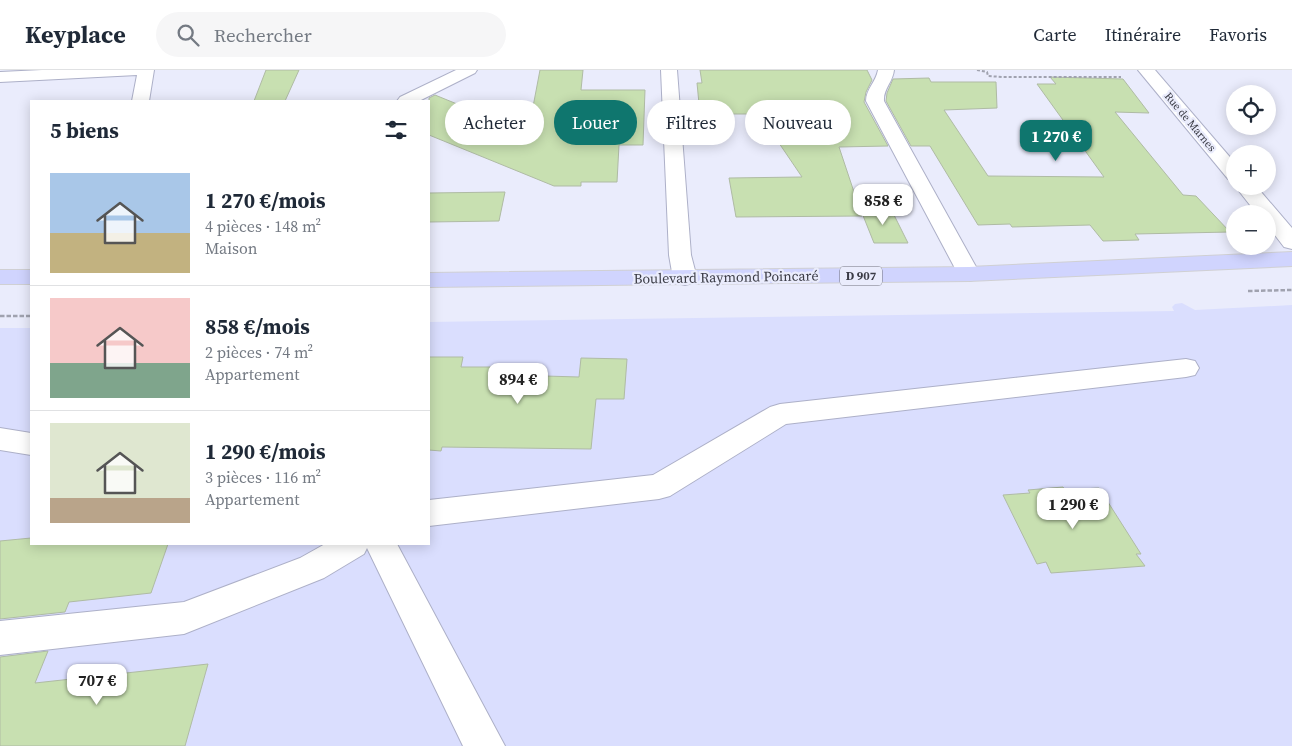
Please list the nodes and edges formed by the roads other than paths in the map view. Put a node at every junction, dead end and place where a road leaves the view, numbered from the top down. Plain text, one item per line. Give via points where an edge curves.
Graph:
1 (139, 70) edge
2 (146, 70) edge
3 (469, 70) edge
4 (669, 70) edge
5 (886, 70) edge
6 (48, 72) edge
7 (1149, 74) edge
8 (0, 77) edge
9 (141, 100) edge
10 (408, 100) edge
11 (1226, 164) edge
12 (1253, 195) edge
13 (1292, 242) edge
14 (1292, 259) edge
15 (969, 274) junction
16 (0, 277) edge
17 (30, 277) edge
18 (685, 278) junction
19 (430, 280) edge
20 (1186, 368) dead end
21 (0, 439) edge
22 (30, 444) edge
23 (430, 513) edge
24 (351, 545) edge
25 (381, 545) edge
26 (0, 638) edge
27 (479, 744) edge

1 - 6 street
2 - 9 street
3 - 10 street
4 - 18 street via 680,255
5 - 15 street via 886,76 875,90 875,101
6 - 8 street
7 - 11 street, Rue de Marnes
12 - 13 street
14 - 15 main road, Boulevard Raymond Poincaré / D 907
15 - 18 main road, Boulevard Raymond Poincaré / D 907
16 - 17 main road
18 - 19 main road, Boulevard Raymond Poincaré / D 907
20 - 23 street via 780,414 658,487
21 - 22 street
24 - 26 street via 312,568 184,618
25 - 27 street

